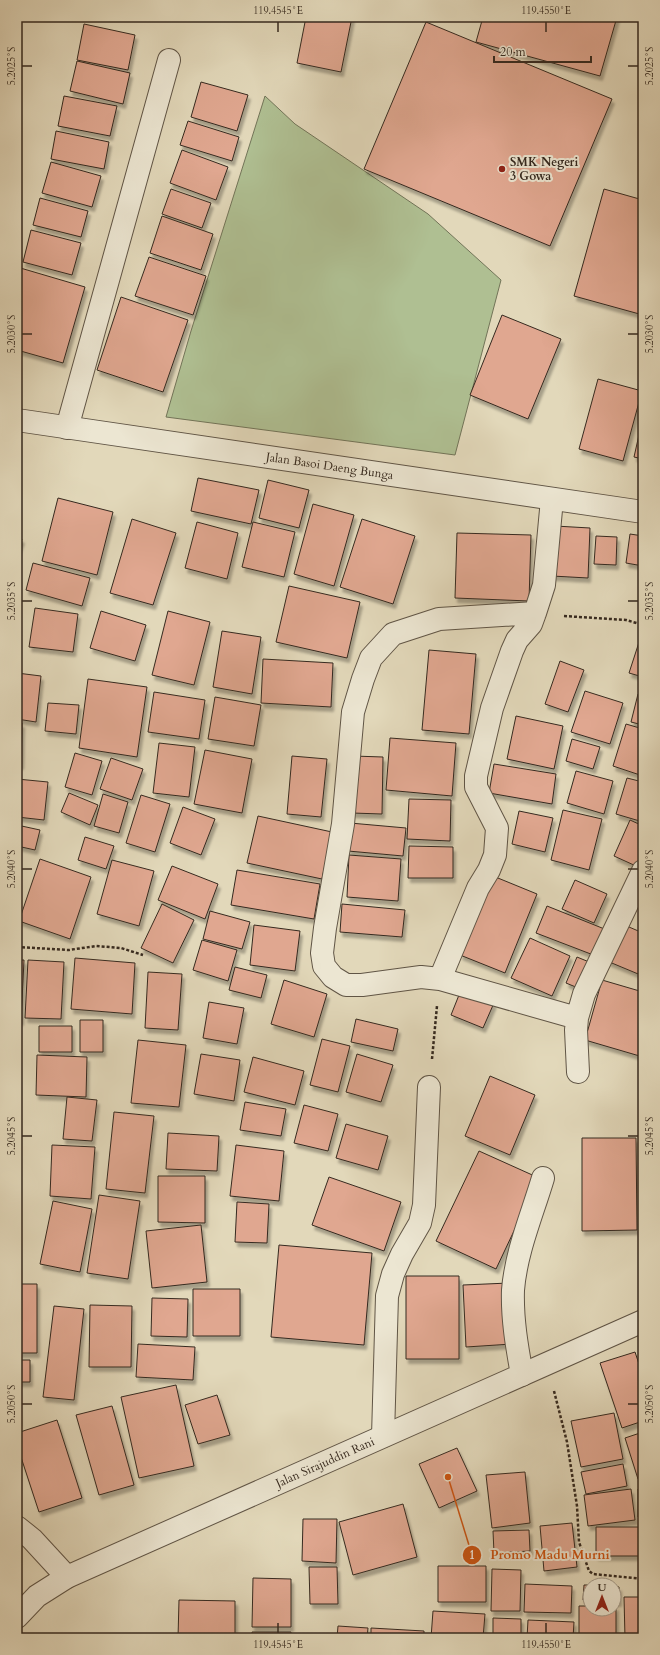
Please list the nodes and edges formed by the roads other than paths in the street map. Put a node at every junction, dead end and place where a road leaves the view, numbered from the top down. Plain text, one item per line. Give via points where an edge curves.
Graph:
1 (169, 60) dead end
2 (17, 420) edge
3 (67, 428) junction
4 (552, 500) junction
5 (643, 512) edge
6 (536, 613) junction
7 (643, 872) edge
8 (440, 979) junction
9 (577, 1018) junction
10 (578, 1072) dead end
11 (429, 1087) road end
12 (543, 1178) dead end
13 (643, 1321) edge
14 (522, 1375) junction
15 (383, 1436) junction
16 (17, 1527) edge
17 (67, 1577) junction
18 (17, 1617) edge

1 - 3 street
2 - 3 street, Jalan Basoi Daeng Bunga
3 - 4 street, Jalan Basoi Daeng Bunga
4 - 5 street, Jalan Basoi Daeng Bunga
4 - 6 street via 544,584
6 - 8 street via 512,651 492,708 476,776 480,798 497,828 495,855 478,888
6 - 8 street via 439,619 393,634 371,658 353,712 344,824 325,928 322,953 324,966 333,977 346,985 421,977
7 - 9 street via 584,994
8 - 9 street
9 - 10 street
11 - 15 street via 424,1205 420,1223 402,1254 387,1296
12 - 14 street via 519,1256 514,1289 513,1316
13 - 14 street, Jalan Sirajuddin Rani
14 - 15 street, Jalan Sirajuddin Rani
15 - 17 street, Jalan Sirajuddin Rani
16 - 17 street via 32,1539
17 - 18 street, Jalan Sirajuddin Rani via 37,1596

